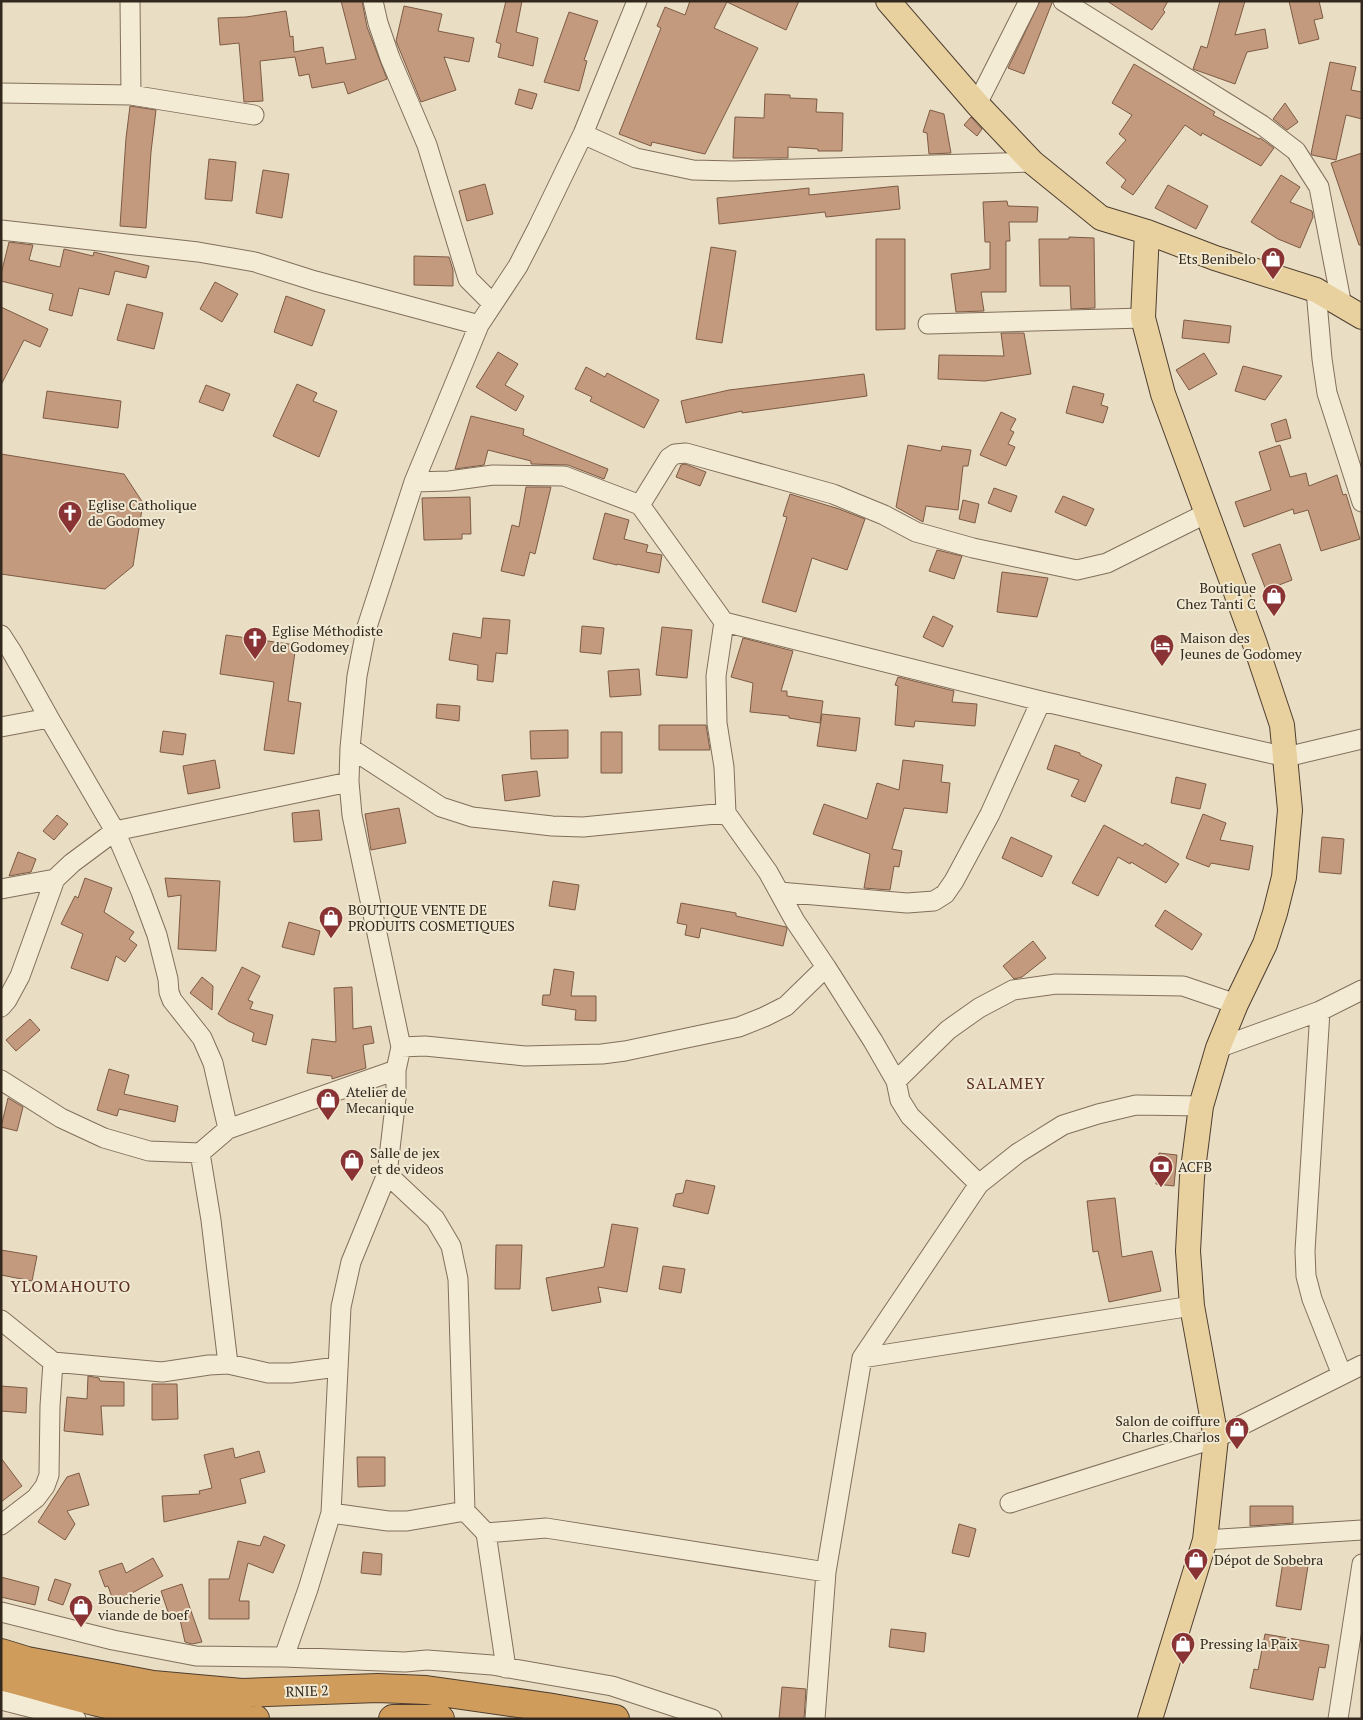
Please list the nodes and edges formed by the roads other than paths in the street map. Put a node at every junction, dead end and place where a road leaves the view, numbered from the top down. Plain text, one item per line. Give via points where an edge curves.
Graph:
1 (130, 1) edge
2 (373, 1) edge
3 (638, 1) edge
4 (888, 1) edge
5 (1029, 1) edge
6 (1063, 1) edge
7 (1, 93) edge
8 (131, 95) junction
9 (977, 104) junction
10 (254, 115) dead end
11 (583, 134) junction
12 (1032, 162) junction
13 (1, 230) edge
14 (1147, 232) junction
15 (1316, 290) junction
16 (492, 303) junction
17 (1352, 311) edge
18 (1143, 318) junction
19 (928, 324) dead end
20 (479, 325) junction
21 (414, 482) junction
22 (1362, 502) edge
23 (640, 505) junction
24 (1207, 513) junction
25 (724, 622) junction
26 (1, 635) edge
27 (1041, 701) junction
28 (49, 718) junction
29 (1, 727) edge
30 (1362, 739) edge
31 (350, 748) junction
32 (1286, 757) junction
33 (349, 782) junction
34 (726, 813) junction
35 (115, 831) junction
36 (56, 879) junction
37 (1, 889) edge
38 (779, 892) junction
39 (826, 967) junction
40 (1362, 990) edge
41 (1236, 1004) junction
42 (1, 1007) edge
43 (1320, 1011) junction
44 (401, 1047) junction
45 (1218, 1048) junction
46 (396, 1070) junction
47 (1, 1080) edge
48 (896, 1081) junction
49 (1200, 1106) junction
50 (228, 1129) junction
51 (200, 1154) junction
52 (387, 1174) junction
53 (979, 1184) junction
54 (1192, 1306) junction
55 (1, 1320) edge
56 (862, 1358) junction
57 (53, 1362) junction
58 (228, 1364) junction
59 (1362, 1365) edge
60 (337, 1367) junction
61 (1342, 1376) junction
62 (1216, 1438) junction
63 (1010, 1503) dead end
64 (465, 1511) junction
65 (331, 1513) junction
66 (1, 1525) edge
67 (1362, 1530) edge
68 (486, 1533) junction
69 (1205, 1540) junction
70 (1362, 1564) edge
71 (826, 1572) junction
72 (1, 1612) edge
73 (1, 1653) edge
74 (284, 1657) junction
75 (506, 1668) junction
76 (1, 1676) edge
77 (1, 1700) edge
78 (76, 1719) edge
79 (255, 1719) edge
80 (393, 1719) edge
81 (440, 1719) edge
82 (615, 1719) edge
83 (712, 1719) edge
84 (815, 1719) edge
85 (1150, 1719) edge
86 (1338, 1719) edge

1 - 8 street
2 - 16 street via 390,58 428,145 468,278
3 - 11 street
4 - 9 main road
5 - 9 street
6 - 17 street via 1262,125 1296,151 1319,187
7 - 8 street
8 - 10 street
9 - 12 main road
11 - 12 street via 636,158 693,170
11 - 16 street via 518,266
12 - 14 main road via 1101,218
13 - 20 street via 198,252 255,262
14 - 15 main road via 1215,258
14 - 18 main road
15 - 17 main road
15 - 22 street via 1328,394
16 - 20 street
18 - 19 street
18 - 24 main road via 1163,394
20 - 21 street
21 - 23 street via 493,475 564,476
21 - 31 street via 366,630 357,676
23 - 24 street via 669,458 686,453 833,494 916,532 1077,570 1107,563
23 - 25 street
24 - 32 main road via 1282,725
25 - 27 street
25 - 34 street via 716,676
26 - 28 street
27 - 32 street
27 - 38 street via 990,814 945,894 934,901 907,904
28 - 29 street
28 - 35 street
30 - 32 street
31 - 33 street
31 - 34 street via 441,808 472,817 583,827
32 - 41 main road via 1290,810 1284,877 1265,944
33 - 35 street
33 - 44 street via 352,815
34 - 38 street
35 - 36 street
35 - 50 street via 158,935 172,1000 202,1038 213,1064
36 - 37 street
36 - 42 street via 20,976
38 - 39 street
39 - 44 street via 786,1006 764,1018 740,1027 625,1051 525,1056 425,1046
39 - 48 street
40 - 43 street
41 - 45 main road
41 - 48 street via 1183,986 1056,984 1013,990 948,1030
43 - 45 street
43 - 61 street via 1305,1241 1306,1276
44 - 46 street
45 - 49 main road
46 - 50 street
46 - 52 street
47 - 51 street via 61,1118 104,1138 149,1151
48 - 53 street via 900,1100 910,1116
49 - 53 street via 1136,1105 1062,1125 1018,1152
49 - 54 main road via 1188,1252
50 - 51 street
51 - 58 street
52 - 60 street via 351,1262 341,1307
52 - 64 street via 435,1219 451,1246 458,1279
53 - 56 street
54 - 56 street
54 - 62 main road
55 - 57 street
56 - 71 street
57 - 58 street via 162,1372
57 - 66 street via 49,1475 36,1498
58 - 60 street via 268,1373
59 - 61 street
60 - 65 street
61 - 62 street
62 - 63 street
62 - 69 main road
64 - 65 street via 406,1521
64 - 68 street
65 - 74 street
67 - 69 street
68 - 71 street via 546,1528
68 - 75 street
69 - 85 main road
70 - 86 street
71 - 84 street
72 - 74 street via 113,1640 196,1656
73 - 82 highway, RNIE 2 / RNIE 2 via 153,1685 242,1693 378,1688 426,1690 547,1706
74 - 75 street via 427,1660
75 - 83 street via 612,1686
76 - 79 highway via 77,1698 131,1709 180,1716
77 - 78 street
80 - 81 highway

